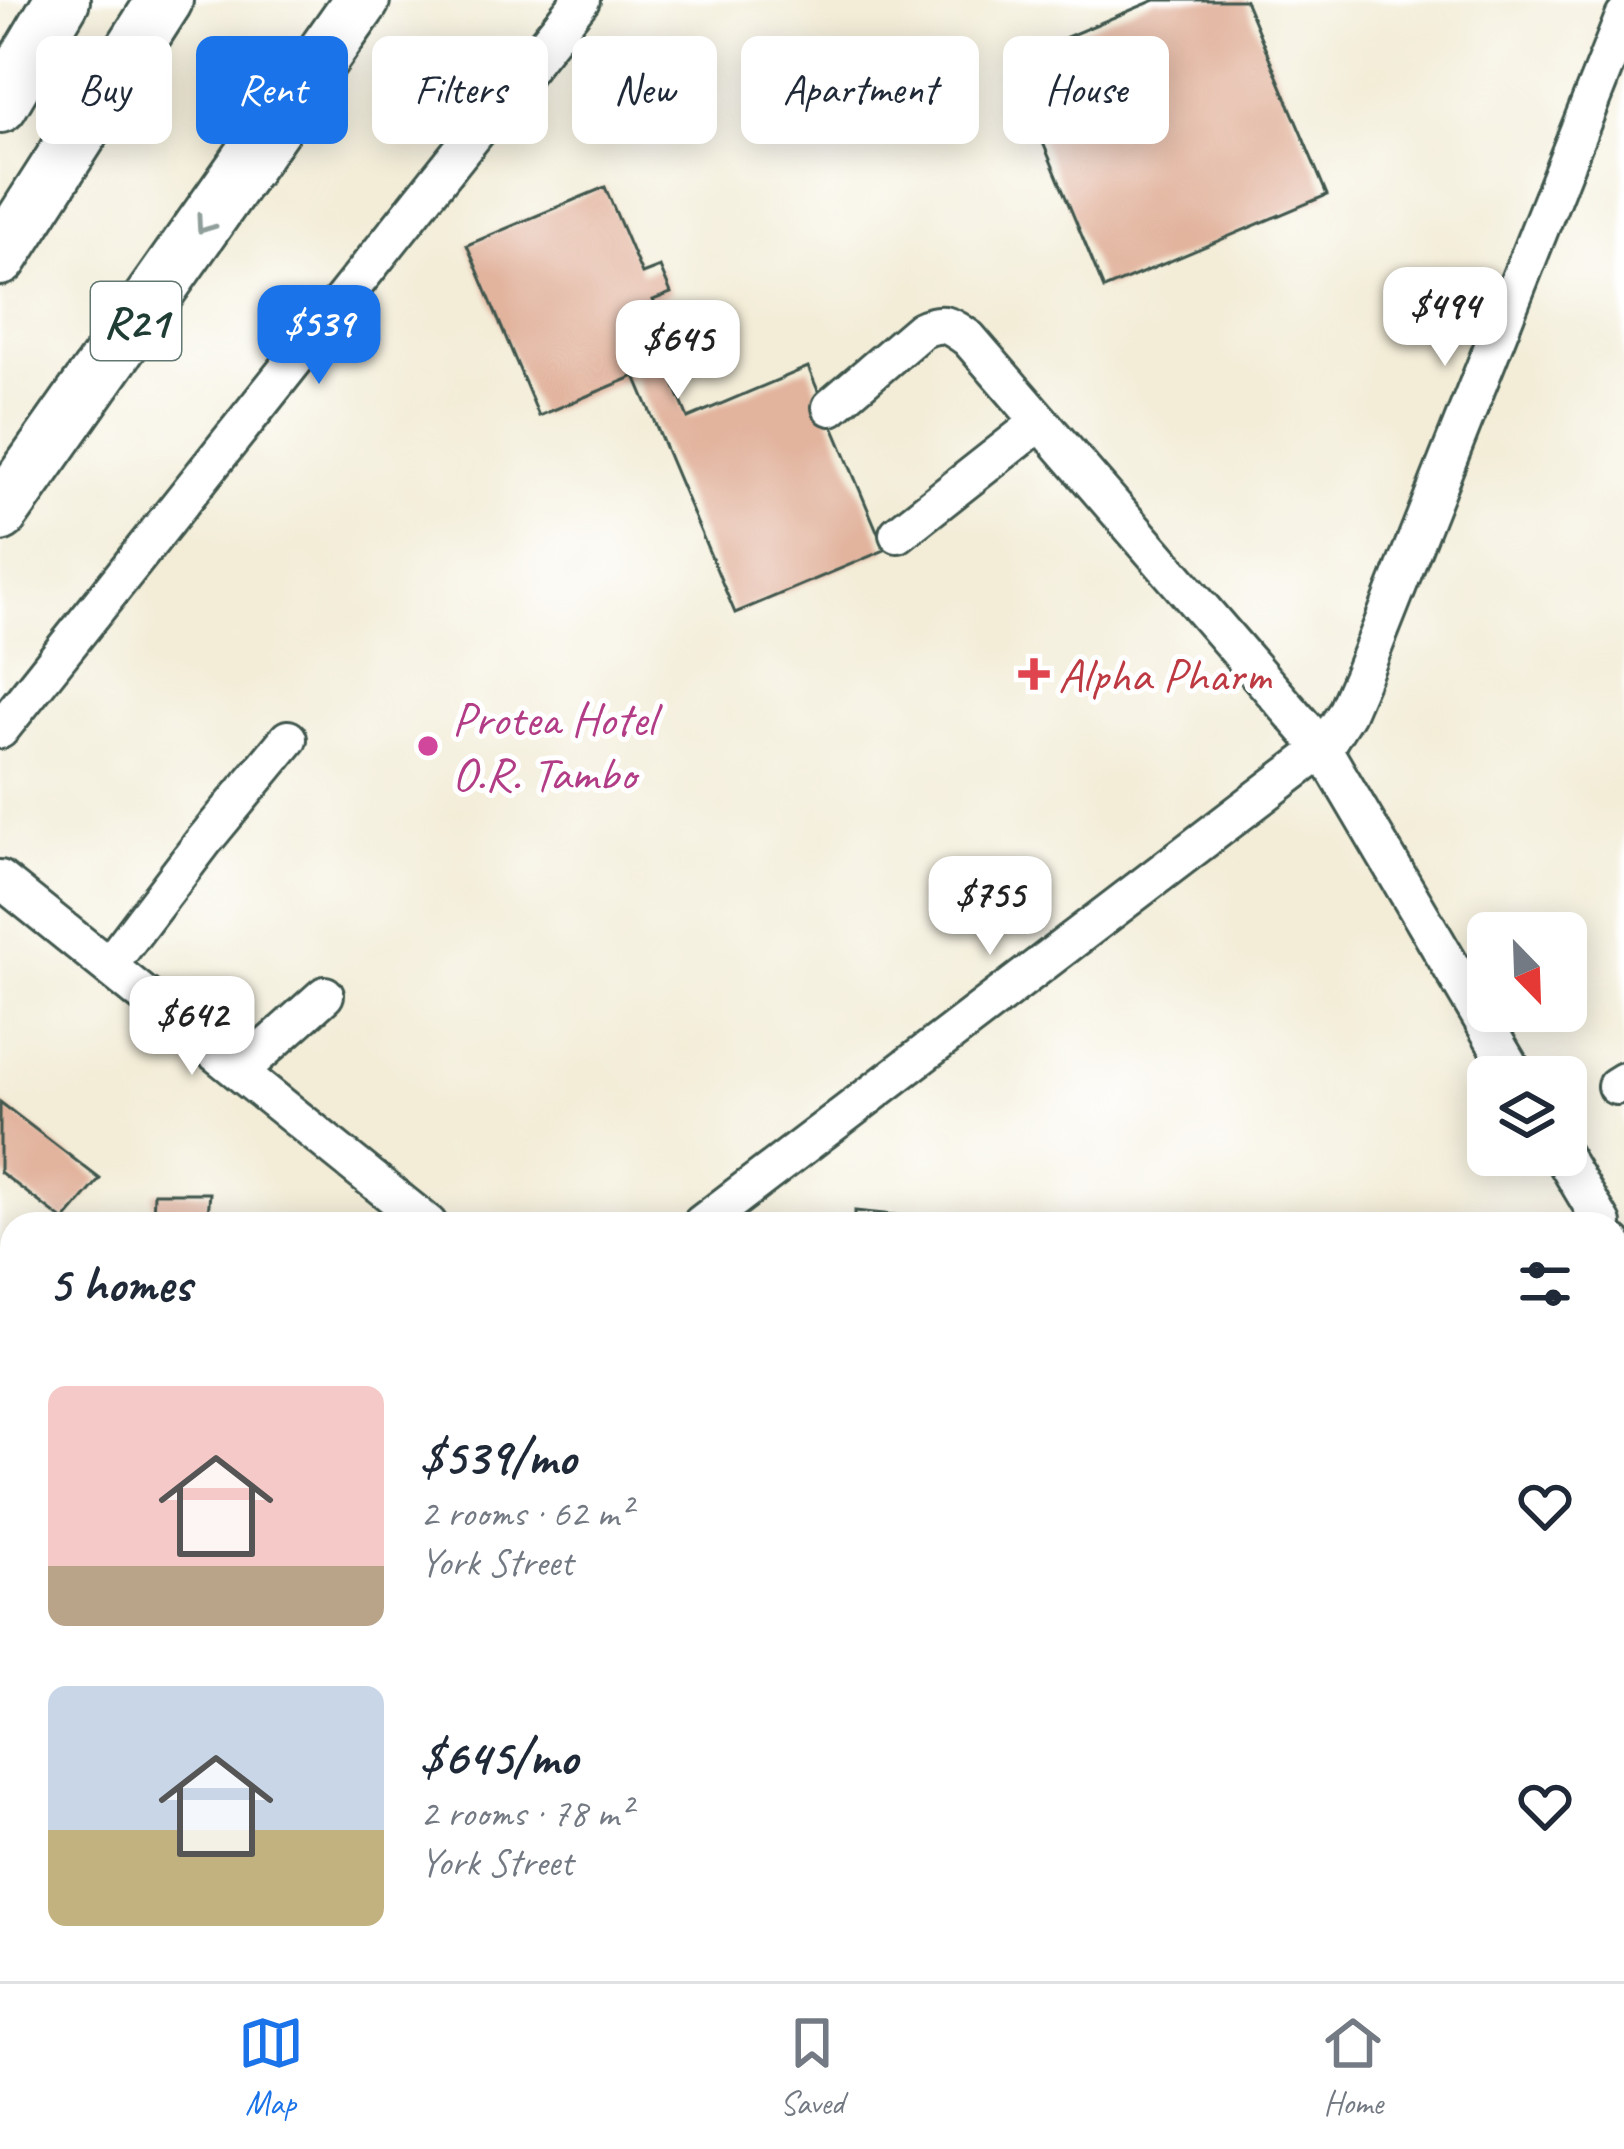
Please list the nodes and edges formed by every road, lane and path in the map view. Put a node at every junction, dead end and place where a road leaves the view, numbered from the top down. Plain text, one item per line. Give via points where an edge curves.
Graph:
1 (62, 0) edge
2 (165, 0) edge
3 (362, 0) edge
4 (581, 0) edge
5 (1624, 17) edge
6 (0, 105) edge
7 (0, 258) edge
8 (831, 407) dead end
9 (1040, 422) junction
10 (0, 514) edge
11 (898, 534) dead end
12 (0, 730) edge
13 (288, 739) dead end
14 (1322, 749) junction
15 (0, 879) edge
16 (110, 964) junction
17 (325, 994) dead end
18 (1504, 1056) edge
19 (240, 1071) junction
20 (1575, 1176) edge
21 (413, 1212) edge
22 (717, 1212) edge
23 (1598, 1212) edge

1 - 6 highway
2 - 7 highway
3 -> 10 highway, R21
4 - 12 street
5 - 14 street via 1362,676
8 - 9 street via 937,323 969,339
9 - 11 street
9 - 14 street
13 - 16 street
14 - 18 street
14 - 22 street
15 - 16 street
16 - 19 street
17 - 19 street
19 - 21 street
20 - 23 street

